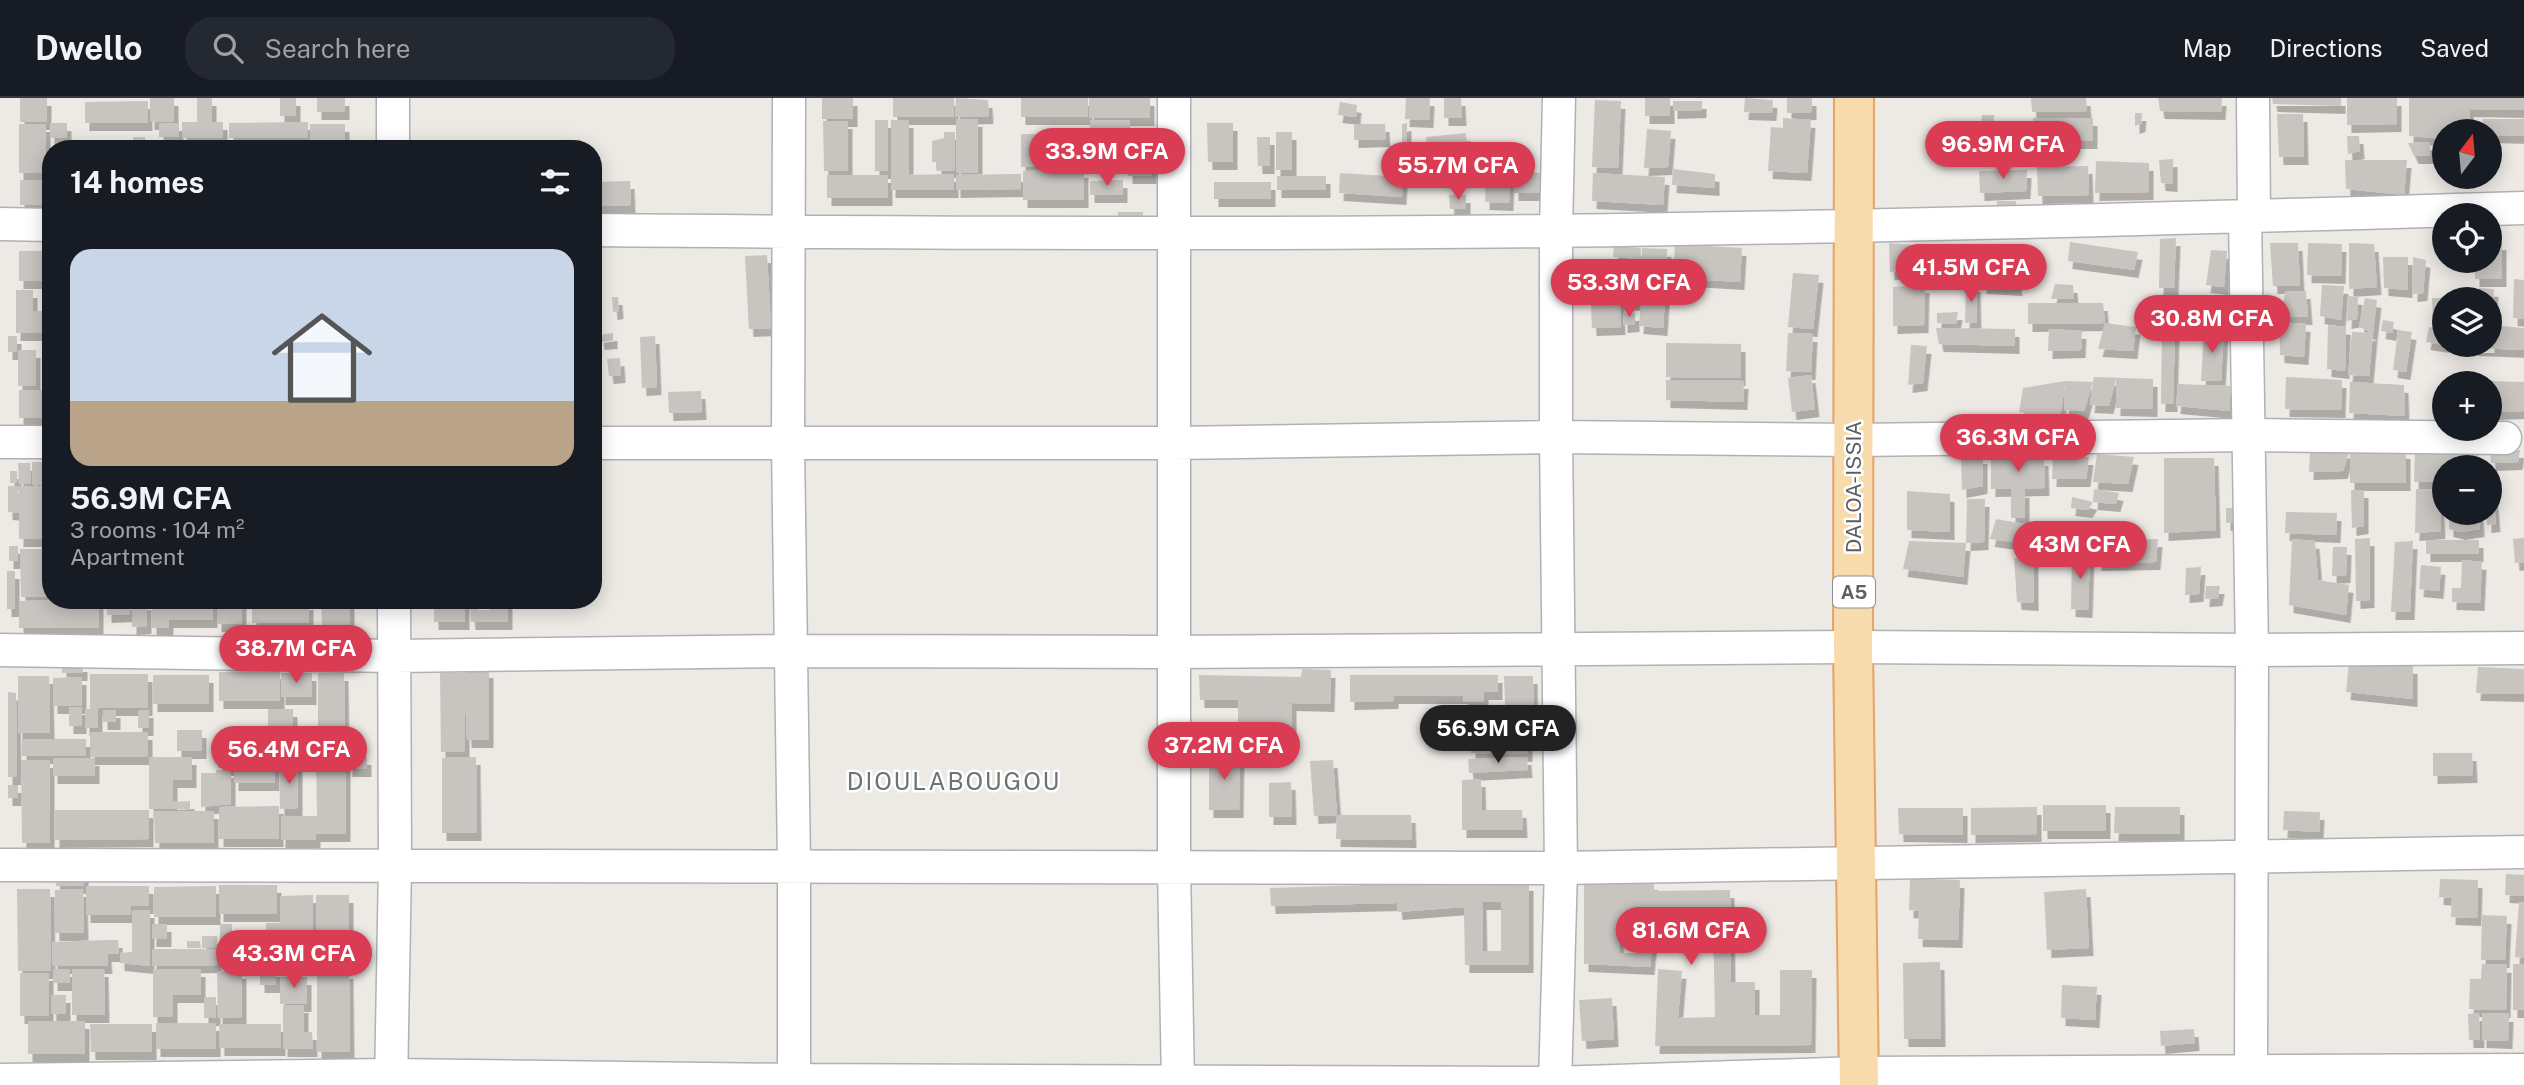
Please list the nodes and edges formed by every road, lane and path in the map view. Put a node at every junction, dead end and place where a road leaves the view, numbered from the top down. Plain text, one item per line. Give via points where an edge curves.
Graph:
1 (393, 98) edge
2 (789, 98) edge
3 (1174, 98) edge
4 (1559, 98) edge
5 (1854, 98) edge
6 (2253, 98) edge
7 (393, 140) edge
8 (2524, 208) edge
9 (2250, 216) junction
10 (0, 224) edge
11 (42, 225) edge
12 (1853, 225) junction
13 (602, 230) edge
14 (1556, 231) junction
15 (789, 232) junction
16 (1176, 233) junction
17 (2250, 435) junction
18 (1556, 437) junction
19 (2505, 438) dead end
20 (1854, 440) junction
21 (0, 442) edge
22 (42, 442) edge
23 (602, 443) edge
24 (1175, 443) junction
25 (788, 444) junction
26 (394, 609) edge
27 (1853, 647) junction
28 (2524, 648) edge
29 (0, 650) edge
30 (1557, 650) junction
31 (2252, 650) junction
32 (791, 651) junction
33 (1175, 652) junction
34 (395, 656) junction
35 (2524, 852) edge
36 (2251, 856) junction
37 (1856, 863) junction
38 (0, 865) edge
39 (395, 866) junction
40 (794, 866) junction
41 (1174, 867) junction
42 (1561, 867) junction
43 (2524, 1070) edge
44 (2250, 1078) edge
45 (1859, 1079) edge
46 (0, 1080) edge
47 (391, 1080) edge
48 (794, 1083) edge
49 (1178, 1083) edge
50 (1555, 1084) edge

1 - 7 street
2 - 15 street
3 - 16 street
4 - 14 street
5 - 12 main road, DALOA-ISSIA / A5
6 - 9 street
8 - 9 street
9 - 12 street
9 - 17 street
10 - 11 street
12 - 14 street
12 - 20 main road, DALOA-ISSIA / A5
13 - 15 street
14 - 16 street
14 - 18 street
15 - 16 street
15 - 25 street
16 - 24 street
17 - 19 street
17 - 20 street
17 - 31 street
18 - 20 street
18 - 24 street
18 - 30 street
20 - 27 main road, DALOA-ISSIA / A5
21 - 22 street
23 - 25 street
24 - 25 street
24 - 33 street
25 - 32 street
26 - 34 street
27 - 30 street
27 - 31 street
27 - 37 main road, DALOA-ISSIA / A5
28 - 31 street
29 - 34 street
30 - 33 street
30 - 42 street
31 - 36 street
32 - 33 street
32 - 34 street
32 - 40 street
33 - 41 street
34 - 39 street
35 - 36 street
36 - 37 street
36 - 44 street
37 - 42 street
37 - 45 main road, DALOA-ISSIA / A5
38 - 39 street
39 - 40 street
39 - 47 street
40 - 41 street
40 - 48 street
41 - 42 street
41 - 49 street
42 - 50 street
43 - 44 street
44 - 45 street
45 - 50 street
46 - 47 street
47 - 48 street
48 - 49 street
49 - 50 street

